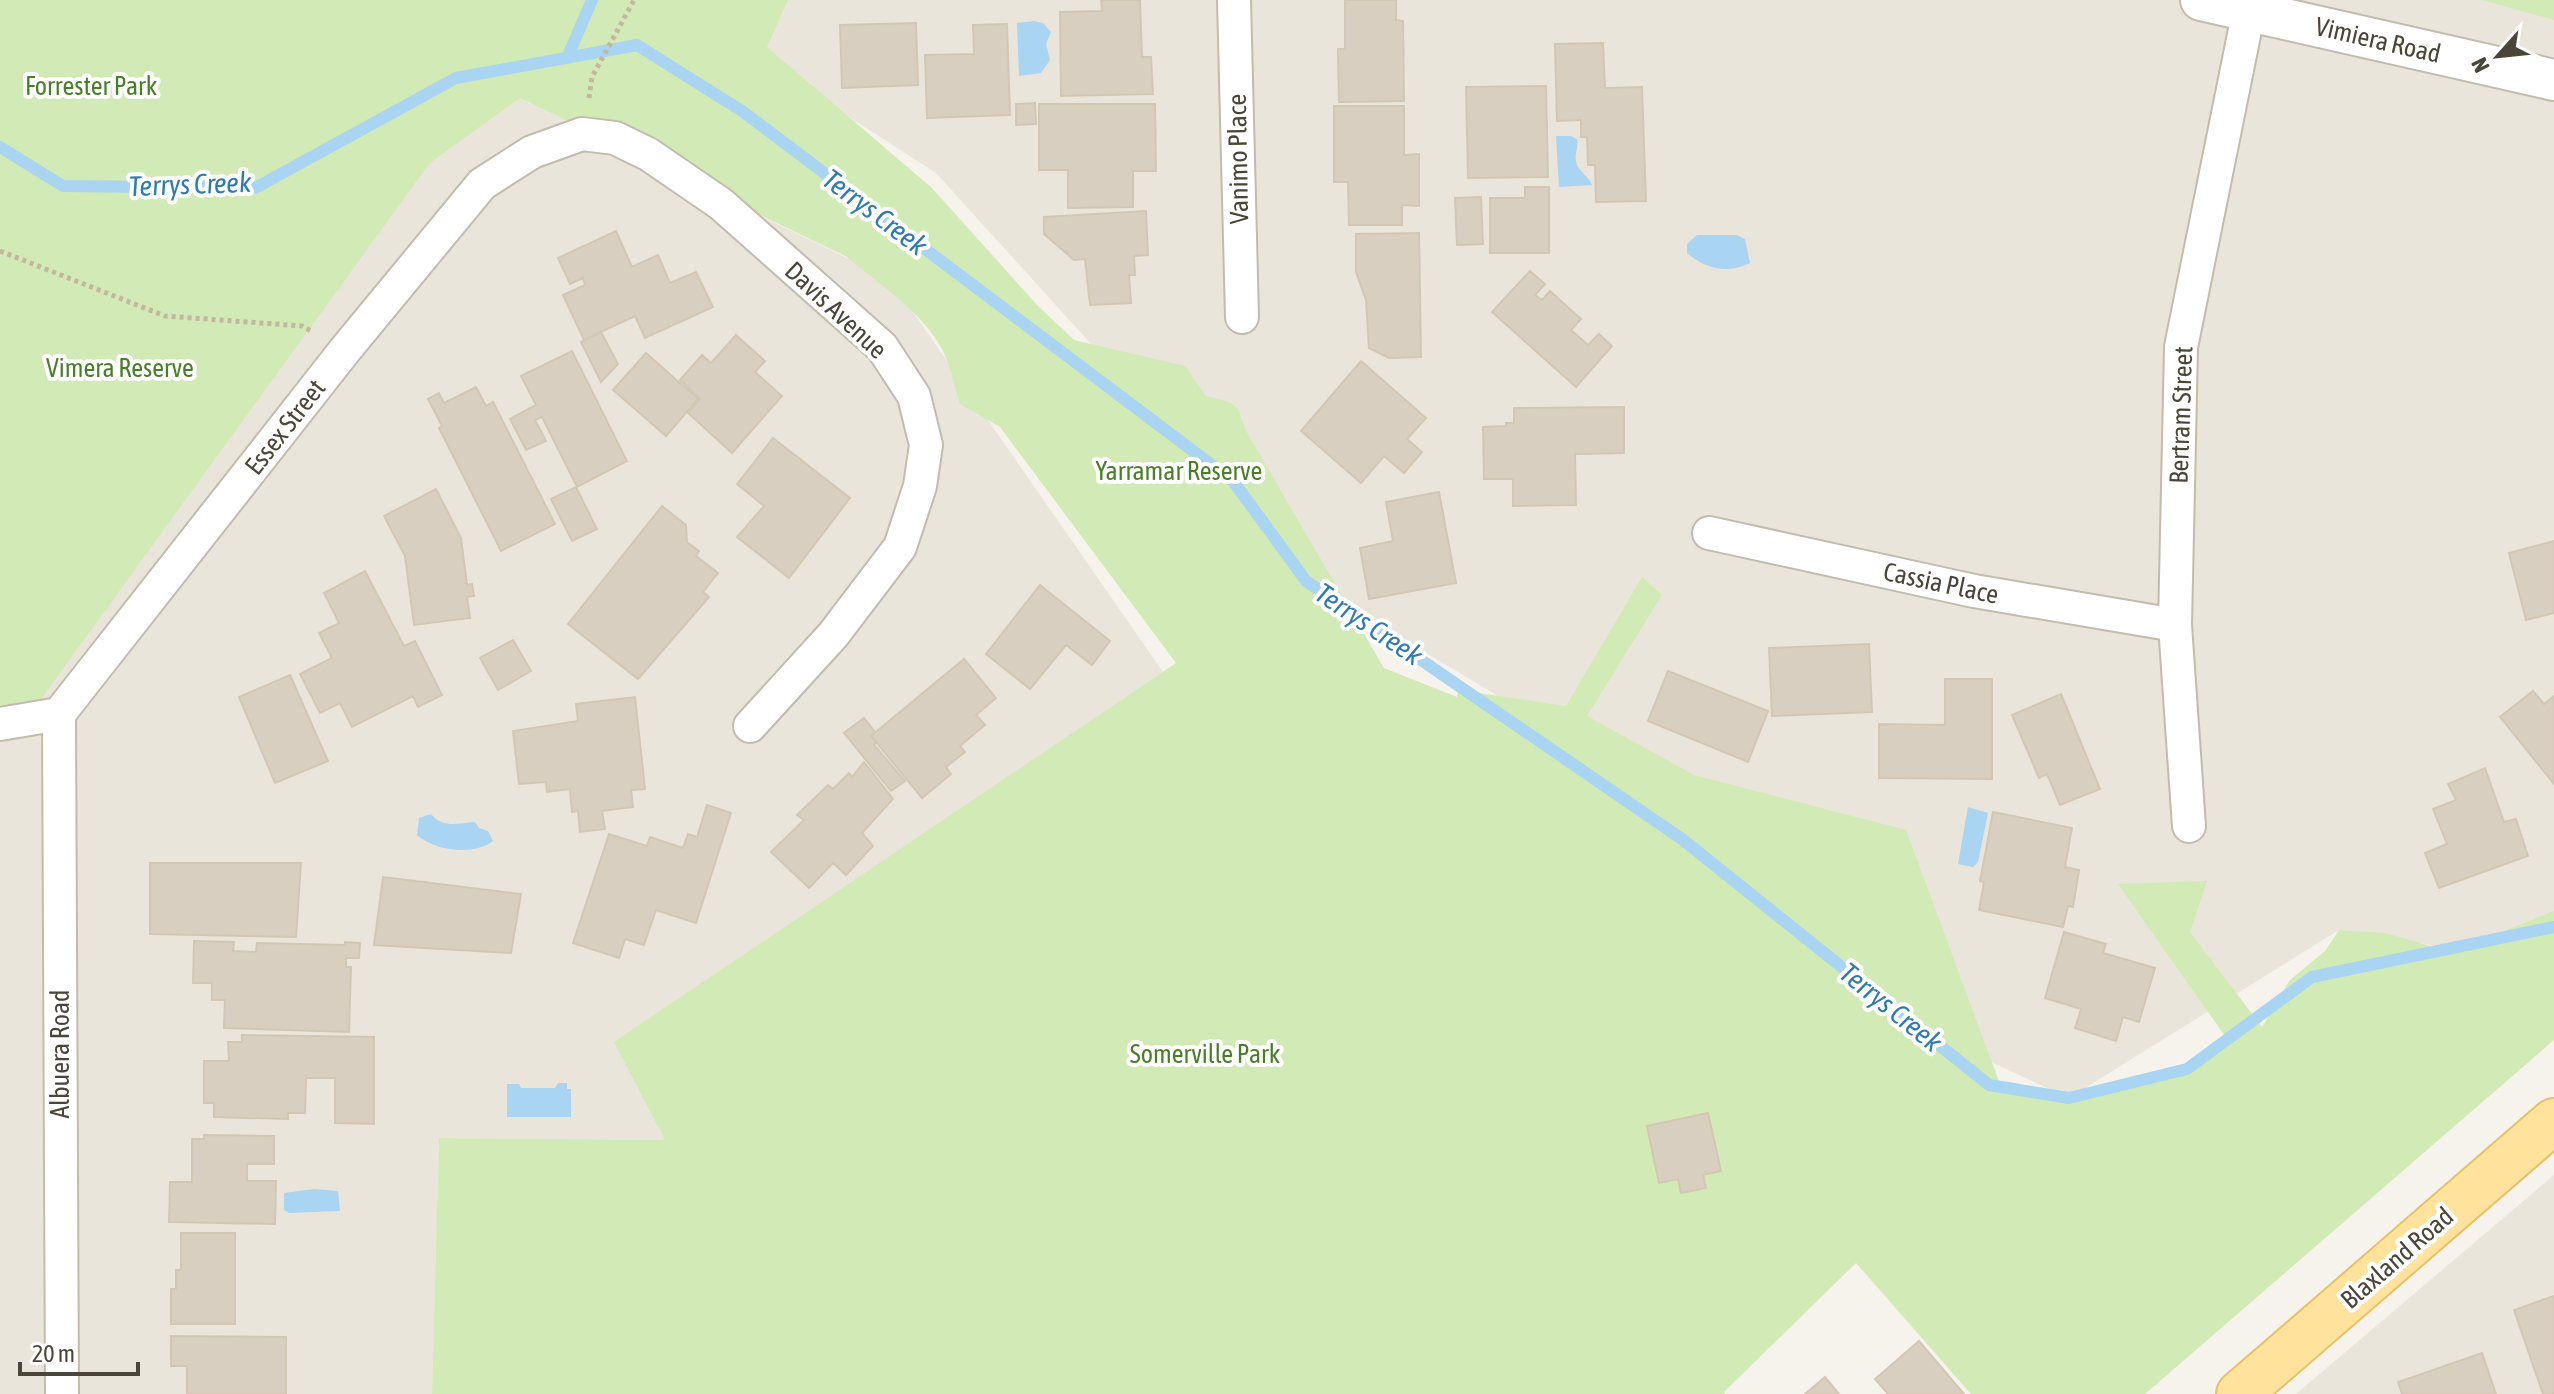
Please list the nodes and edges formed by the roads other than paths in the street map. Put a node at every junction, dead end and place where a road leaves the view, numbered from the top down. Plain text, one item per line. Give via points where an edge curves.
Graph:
1 (1234, 0) edge
2 (2201, 0) edge
3 (2249, 10) junction
4 (2554, 80) edge
5 (582, 134) joint
6 (1242, 317) dead end
7 (1709, 533) dead end
8 (2175, 625) junction
9 (59, 714) junction
10 (0, 724) edge
11 (750, 726) dead end
12 (2189, 826) dead end
13 (2554, 1121) edge
14 (62, 1394) edge
15 (2239, 1394) edge

1 - 6 street, Vanimo Place
2 - 3 street, Vimiera Road
3 - 4 street, Vimiera Road
3 - 8 street, Bertram Street via 2181,347
5 - 9 street, Essex Street via 532,152 482,184
5 - 11 street, Davis Avenue via 615,138 648,154 721,204 882,347 914,396 926,445 920,486 900,547 833,635
7 - 8 street, Cassia Place via 1974,591
8 - 12 street, Bertram Street
9 - 10 street
9 - 14 street, Albuera Road
13 - 15 main road, Blaxland Road

